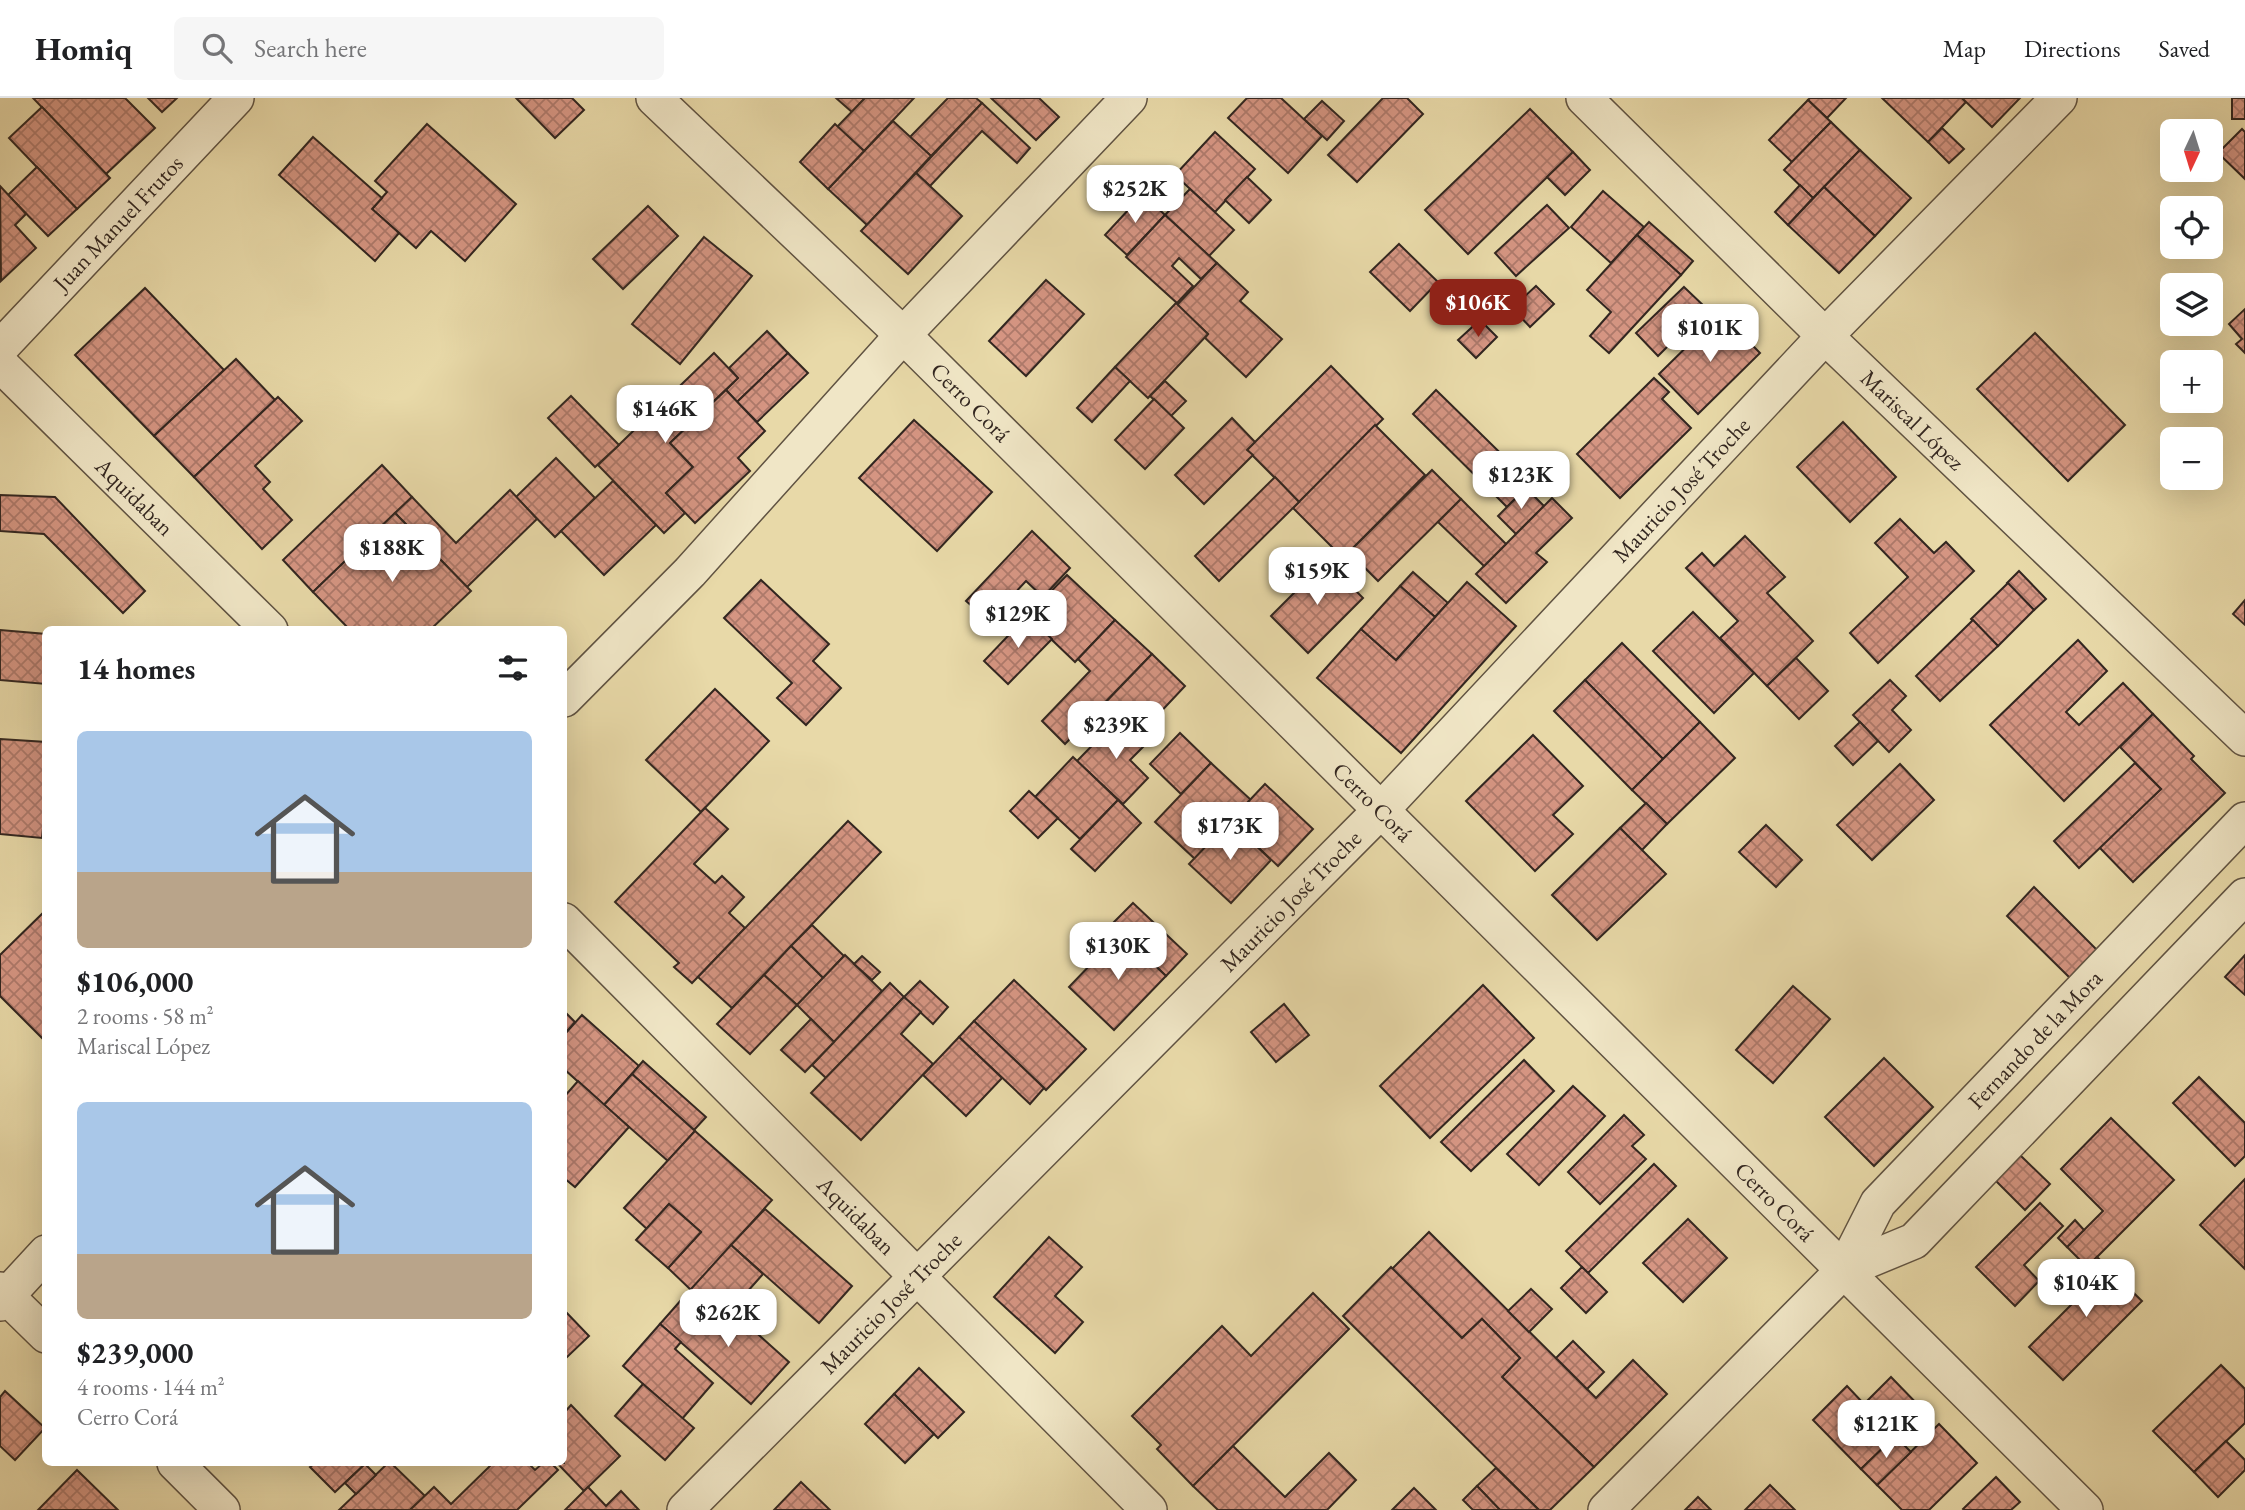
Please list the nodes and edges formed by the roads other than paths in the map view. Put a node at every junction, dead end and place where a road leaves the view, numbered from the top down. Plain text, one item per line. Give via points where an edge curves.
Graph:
1 (236, 98) edge
2 (654, 98) edge
3 (1129, 98) edge
4 (1584, 98) edge
5 (2059, 98) edge
6 (903, 335) junction
7 (1825, 336) junction
8 (0, 348) edge
9 (0, 364) edge
10 (266, 626) edge
11 (567, 696) edge
12 (2245, 738) edge
13 (1381, 810) junction
14 (2245, 820) edge
15 (2245, 896) edge
16 (567, 924) edge
17 (42, 1258) edge
18 (1844, 1270) junction
19 (917, 1276) junction
20 (2, 1296) edge
21 (42, 1331) edge
22 (177, 1466) edge
23 (222, 1510) edge
24 (685, 1510) edge
25 (1149, 1510) edge
26 (1606, 1510) edge
27 (2085, 1510) edge

1 - 8 street, Juan Manuel Frutos
2 - 6 street, Cerro Corá
3 - 6 street
4 - 7 street, Mariscal López
5 - 7 street, Mauricio José Troche
6 - 11 street via 690,572
6 - 13 street, Cerro Corá
7 - 12 street, Mariscal López
7 - 13 street, Mauricio José Troche
9 - 10 street, Aquidaban
13 - 18 street, Cerro Corá
13 - 19 street, Mauricio José Troche
14 - 18 street, Fernando de la Mora via 1878,1203
15 - 18 street, Fernando de la Mora via 1914,1241
16 - 19 street, Aquidaban
17 - 20 street
18 - 26 street, Fernando de la Mora
18 - 27 street, Cerro Corá
19 - 24 street, Mauricio José Troche
19 - 25 street, Aquidaban
20 - 21 street
22 - 23 street

